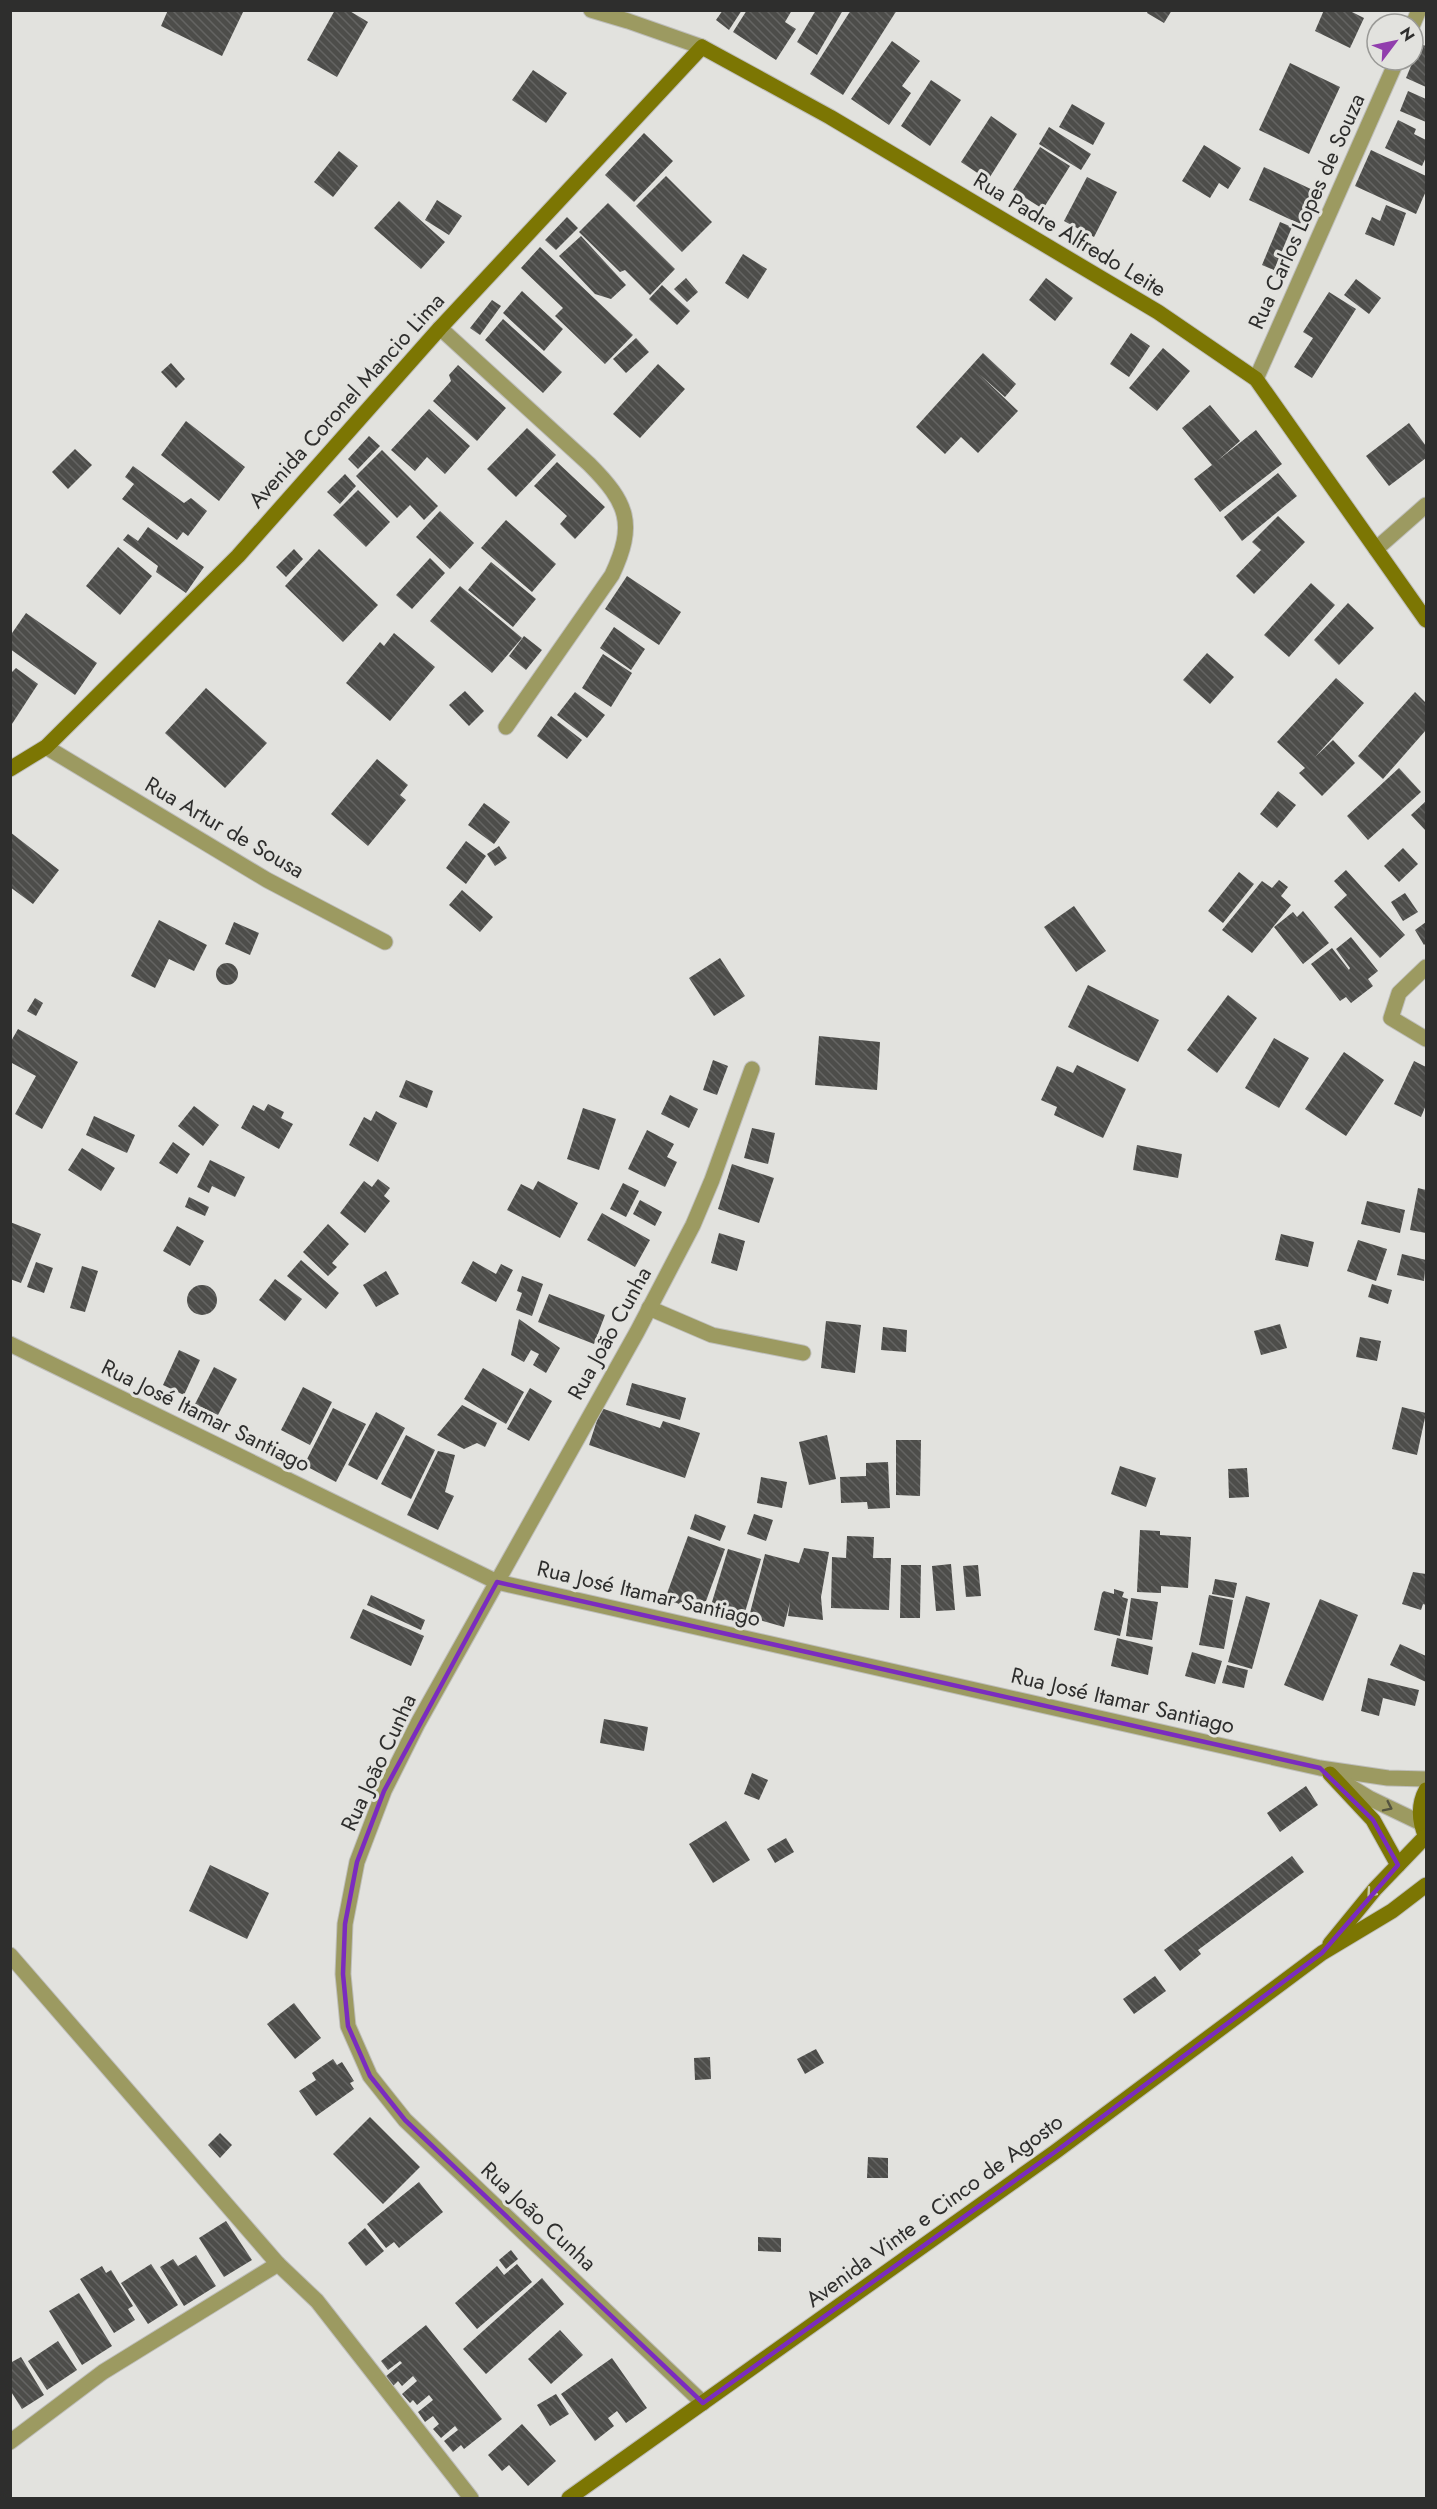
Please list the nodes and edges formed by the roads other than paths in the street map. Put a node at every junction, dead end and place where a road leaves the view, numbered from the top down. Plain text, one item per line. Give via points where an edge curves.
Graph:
1 (591, 10) edge
2 (632, 16) edge
3 (702, 47) junction
4 (1392, 72) edge
5 (440, 328) junction
6 (1256, 379) junction
7 (1426, 505) edge
8 (1376, 549) junction
9 (1426, 620) edge
10 (506, 727) dead end
11 (46, 747) junction
12 (10, 770) edge
13 (385, 942) dead end
14 (1426, 967) edge
15 (1426, 1039) edge
16 (752, 1069) dead end
17 (649, 1308) junction
18 (10, 1344) edge
19 (803, 1353) dead end
20 (497, 1582) junction
21 (1325, 1771) junction
22 (1426, 1779) edge
23 (1426, 1790) edge
24 (1424, 1832) edge
25 (1398, 1864) junction
26 (1426, 1885) edge
27 (1322, 1953) junction
28 (10, 1955) edge
29 (278, 2264) junction
30 (704, 2403) junction
31 (10, 2442) edge
32 (471, 2499) edge
33 (569, 2499) edge

1 - 2 street, Rua Padre Alfredo Leite
2 - 3 street, Rua Padre Alfredo Leite
3 - 5 street, Avenida Coronel Mancio Lima
3 - 6 street, Rua Padre Alfredo Leite via 830,117 1147,305
4 - 6 street, Rua Carlos Lopes de Souza
5 - 10 street via 610,485 618,495 624,515 622,554 612,575
5 - 11 street, Avenida Coronel Mancio Lima via 238,556
6 - 8 street, Rua Padre Alfredo Leite
7 - 8 street
8 - 9 street, Rua Padre Alfredo Leite
11 - 12 street, Avenida Coronel Mancio Lima
11 - 13 street, Rua Artur de Sousa via 267,880
14 - 15 street via 1398,993 1392,1018
16 - 17 street, Rua João Cunha via 693,1225
17 - 19 street via 712,1335
17 - 20 street, Rua João Cunha
18 - 20 street, Rua José Itamar Santiago
20 - 21 street, Rua José Itamar Santiago
20 - 30 street, Rua João Cunha via 384,1791 357,1862 345,1924 343,1974 348,2026 370,2076 405,2120
21 - 22 street, Rua José Itamar Santiago via 1388,1779
21 -> 24 street, Rua José Itamar Santiago
21 - 25 street via 1374,1820
23 - 24 street via 1421,1804
24 - 25 street, Avenida Vinte e Cinco de Agosto
25 -> 27 street, Avenida Vinte e Cinco de Agosto
26 - 27 street, Avenida Vinte e Cinco de Agosto via 1392,1911
27 - 30 street, Avenida Vinte e Cinco de Agosto via 1055,2152
28 - 29 street
29 - 31 street via 103,2372
29 - 32 street via 317,2301
30 - 33 street, Avenida Vinte e Cinco de Agosto

